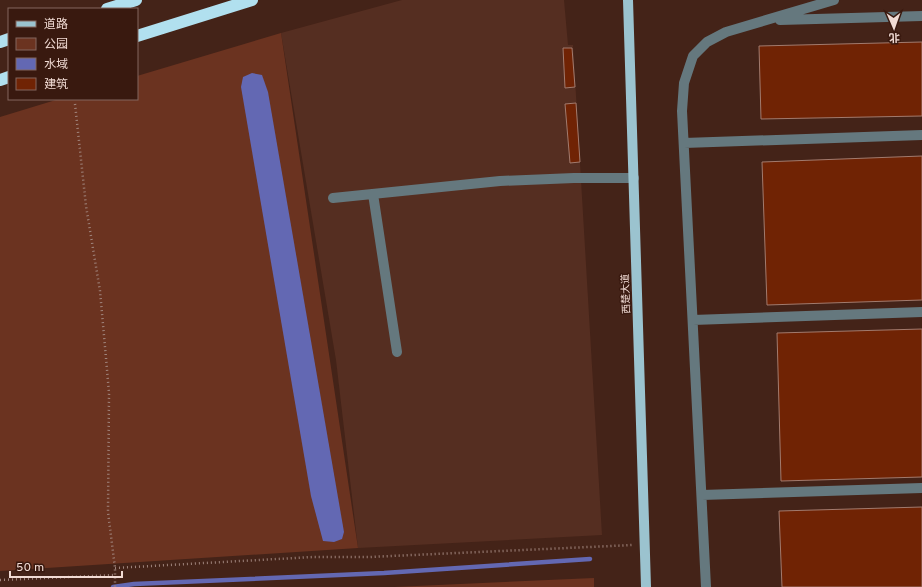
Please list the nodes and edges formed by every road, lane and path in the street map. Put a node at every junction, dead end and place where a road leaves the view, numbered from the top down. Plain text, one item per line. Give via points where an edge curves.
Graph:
1 (136, 0) edge
2 (252, 0) edge
3 (628, 0) edge
4 (834, 0) edge
5 (110, 8) edge
6 (922, 16) edge
7 (766, 20) junction
8 (138, 36) edge
9 (75, 104) dead end
10 (922, 135) edge
11 (684, 143) junction
12 (634, 178) junction
13 (373, 194) junction
14 (333, 198) dead end
15 (922, 312) edge
16 (693, 320) junction
17 (397, 352) dead end
18 (922, 488) edge
19 (702, 495) junction
20 (645, 544) junction
21 (115, 568) junction
22 (115, 575) junction
23 (0, 580) edge
24 (115, 587) edge
25 (646, 587) edge
26 (706, 587) edge

1 - 5 highway
2 - 8 highway
3 - 12 main road, 西楚大道
4 - 7 lane
6 - 7 lane
7 - 11 lane via 726,32 707,42 693,56 684,83
9 - 21 path via 86,206 100,291 107,365 108,512
10 - 11 lane
11 - 16 lane
12 - 13 lane via 500,181
12 - 20 main road, 西楚大道
13 - 14 lane
13 - 17 lane
15 - 16 lane
16 - 19 lane
18 - 19 lane
19 - 26 lane
20 - 21 path via 369,557 313,557
20 - 25 main road, 西楚大道
21 - 22 path
22 - 23 path
22 - 24 path

